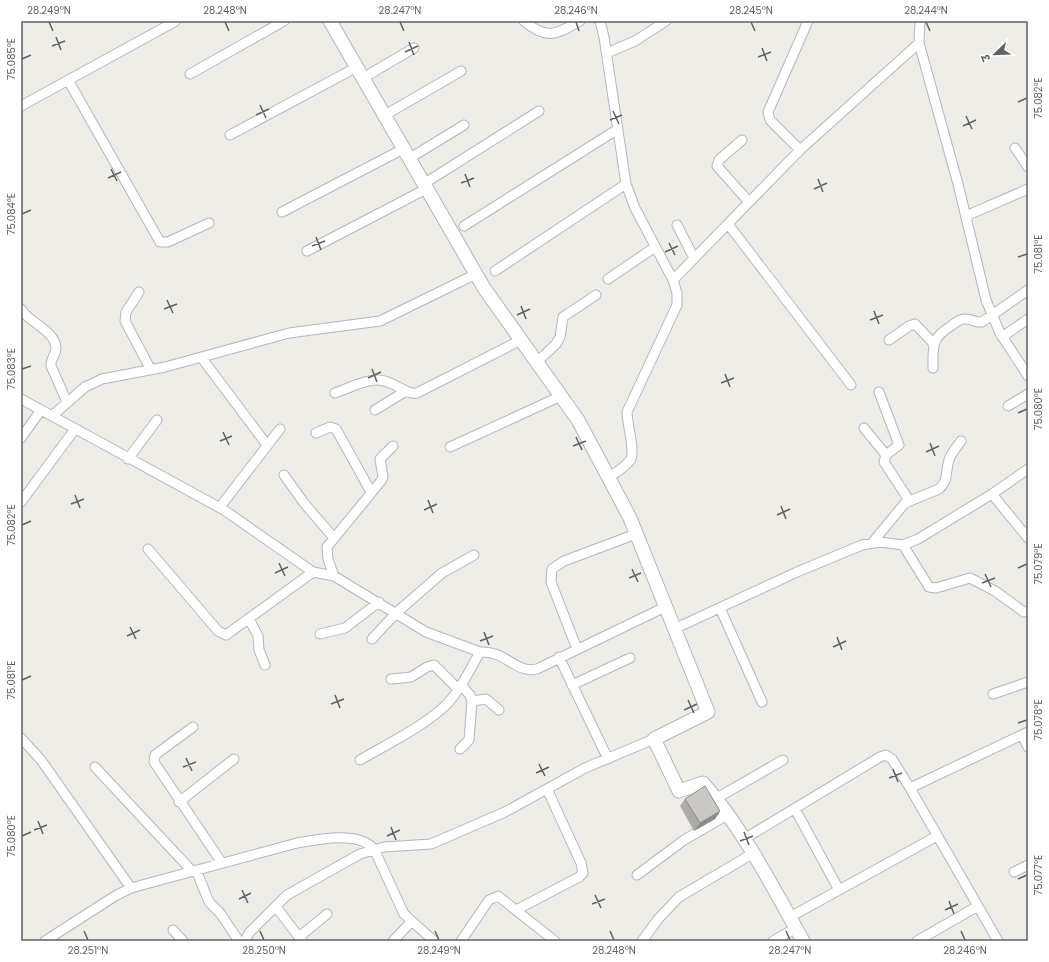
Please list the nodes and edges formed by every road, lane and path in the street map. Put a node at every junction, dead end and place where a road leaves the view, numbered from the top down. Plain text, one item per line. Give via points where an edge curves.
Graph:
1 (176, 21) edge
2 (284, 21) edge
3 (330, 21) edge
4 (524, 21) edge
5 (580, 21) edge
6 (600, 21) edge
7 (666, 21) edge
8 (808, 21) edge
9 (912, 21) edge
10 (919, 25) edge
11 (919, 43) junction
12 (414, 48) dead end
13 (607, 54) junction
14 (461, 71) dead end
15 (360, 72) junction
16 (190, 74) dead end
17 (68, 80) junction
18 (21, 106) edge
19 (539, 111) dead end
20 (386, 115) junction
21 (464, 125) dead end
22 (618, 129) junction
23 (230, 135) dead end
24 (742, 140) dead end
25 (1015, 148) dead end
26 (800, 150) junction
27 (408, 153) junction
28 (1028, 167) edge
29 (626, 184) junction
30 (426, 186) junction
31 (1028, 189) edge
32 (749, 202) junction
33 (282, 212) dead end
34 (966, 216) junction
35 (209, 223) dead end
36 (678, 224) dead end
37 (728, 224) junction
38 (464, 226) dead end
39 (655, 247) junction
40 (307, 251) dead end
41 (694, 258) junction
42 (495, 271) dead end
43 (476, 274) junction
44 (608, 279) dead end
45 (673, 280) junction
46 (1028, 290) edge
47 (139, 292) dead end
48 (596, 295) dead end
49 (21, 309) edge
50 (991, 317) junction
51 (1028, 318) edge
52 (1002, 337) junction
53 (521, 340) junction
54 (889, 340) dead end
55 (934, 344) junction
56 (201, 357) junction
57 (537, 362) junction
58 (933, 368) dead end
59 (150, 370) junction
60 (1027, 371) edge
61 (851, 385) dead end
62 (406, 391) junction
63 (879, 392) dead end
64 (335, 393) dead end
65 (1028, 394) edge
66 (561, 396) junction
67 (22, 400) edge
68 (67, 402) junction
69 (1008, 406) dead end
70 (41, 410) junction
71 (375, 410) dead end
72 (52, 416) junction
73 (157, 420) dead end
74 (864, 428) dead end
75 (75, 429) junction
76 (280, 429) dead end
77 (316, 433) dead end
78 (21, 438) edge
79 (962, 441) dead end
80 (267, 445) junction
81 (393, 446) dead end
82 (450, 447) dead end
83 (886, 455) junction
84 (128, 458) junction
85 (1026, 474) edge
86 (284, 475) dead end
87 (608, 478) junction
88 (372, 492) junction
89 (992, 494) junction
90 (910, 500) junction
91 (21, 502) edge
92 (220, 507) junction
93 (636, 534) junction
94 (334, 538) junction
95 (1028, 538) edge
96 (872, 543) junction
97 (903, 544) junction
98 (148, 549) dead end
99 (474, 555) dead end
100 (313, 572) junction
101 (334, 576) junction
102 (379, 602) junction
103 (665, 607) junction
104 (720, 608) junction
105 (1024, 612) dead end
106 (396, 614) junction
107 (249, 619) junction
108 (674, 629) junction
109 (320, 634) dead end
110 (372, 639) dead end
111 (577, 649) junction
112 (480, 652) junction
113 (559, 657) junction
114 (630, 658) dead end
115 (265, 665) dead end
116 (391, 679) dead end
117 (1028, 682) edge
118 (572, 685) junction
119 (460, 687) junction
120 (993, 694) dead end
121 (472, 701) junction
122 (762, 702) dead end
123 (499, 710) dead end
124 (193, 727) dead end
125 (1025, 733) edge
126 (21, 738) edge
127 (654, 739) junction
128 (1028, 747) edge
129 (460, 749) dead end
130 (234, 759) dead end
131 (360, 760) dead end
132 (608, 760) junction
133 (783, 760) dead end
134 (95, 767) dead end
135 (910, 788) junction
136 (547, 789) junction
137 (717, 798) junction
138 (179, 802) junction
139 (795, 809) junction
140 (727, 815) junction
141 (937, 836) junction
142 (744, 839) junction
143 (374, 849) junction
144 (752, 854) junction
145 (222, 863) junction
146 (1028, 865) edge
147 (194, 871) junction
148 (1014, 872) dead end
149 (637, 875) dead end
150 (131, 888) junction
151 (839, 890) junction
152 (978, 906) junction
153 (276, 907) junction
154 (516, 910) junction
155 (327, 914) dead end
156 (411, 922) junction
157 (793, 922) junction
158 (173, 930) dead end
159 (300, 939) edge
160 (45, 941) edge
161 (184, 941) edge
162 (239, 941) edge
163 (245, 941) edge
164 (393, 941) edge
165 (434, 941) edge
166 (461, 941) edge
167 (555, 941) edge
168 (642, 941) edge
169 (773, 941) edge
170 (803, 941) edge
171 (917, 941) edge
172 (998, 941) edge

1 - 17 street
2 - 16 street
3 - 15 street
4 - 5 street via 544,33 553,34
6 - 13 street
7 - 13 street via 635,41
8 - 26 street via 768,112 770,120
9 - 10 street
10 - 11 street
11 - 26 street
11 - 34 street
12 - 15 street
13 - 22 street
14 - 20 street
15 - 20 street
15 - 23 street
17 - 18 street
17 - 35 street via 160,242 168,242
19 - 30 street
20 - 27 street
21 - 27 street
22 - 29 street
22 - 38 street
24 - 32 street via 719,160 717,166
25 - 28 street
26 - 32 street
27 - 30 street
27 - 33 street
29 - 39 street
29 - 42 street
30 - 40 street
30 - 43 street
31 - 34 street
32 - 37 street
34 - 50 street
36 - 41 street
37 - 41 street
37 - 61 street
39 - 44 street
39 - 45 street
41 - 45 street
43 - 53 street
43 - 56 street via 380,321 289,333
45 - 87 street via 677,305 627,412 631,459
46 - 50 street
47 - 59 street via 126,312 125,321
48 - 57 street via 563,317 560,337 556,344
49 - 68 street via 27,319 44,329 54,342 56,350 50,362
50 - 52 street
50 - 55 street via 978,323 962,319 940,332
51 - 52 street
52 - 60 street
53 - 57 street
53 - 62 street via 417,393 410,394
54 - 55 street via 915,324
55 - 58 street
56 - 59 street
56 - 80 street
57 - 66 street
59 - 68 street via 93,382
62 - 64 street via 393,383 376,380
62 - 71 street
63 - 83 street via 899,445
65 - 69 street
66 - 82 street
66 - 87 street via 578,420
67 - 70 street
68 - 72 street
70 - 72 street
70 - 78 street
72 - 75 street
73 - 84 street
74 - 83 street
75 - 84 street
75 - 91 street
76 - 80 street
77 - 88 street via 330,427 336,429
79 - 90 street via 950,457 947,480 943,485 935,491
80 - 92 street
81 - 88 street via 380,459 382,477
83 - 90 street via 884,462
84 - 92 street
85 - 89 street
86 - 94 street via 304,504
87 - 93 street
88 - 94 street
89 - 95 street
89 - 97 street via 918,539
90 - 96 street
92 - 100 street
93 - 103 street
93 - 111 street via 564,561 552,569 551,582
94 - 101 street via 327,546
96 - 97 street
96 - 104 street via 797,572
97 - 105 street via 929,587 936,588 970,578 1000,594
98 - 107 street via 221,634 230,634
99 - 106 street via 442,573
100 - 101 street
100 - 107 street
101 - 102 street
102 - 106 street
102 - 109 street via 345,628
103 - 108 street
103 - 111 street
104 - 108 street
104 - 122 street
106 - 110 street
106 - 112 street via 426,632
107 - 115 street via 258,636 259,650
108 - 127 street via 708,712
111 - 113 street
112 - 113 street via 498,653 522,669 530,671
112 - 119 street
113 - 118 street
114 - 118 street
116 - 119 street via 411,678 434,665
117 - 120 street
118 - 132 street
119 - 121 street via 470,695
119 - 131 street via 442,708 425,721
121 - 123 street via 486,699
121 - 129 street via 470,740
124 - 138 street via 154,758 155,766
125 - 128 street
125 - 135 street
126 - 150 street via 41,760
127 - 132 street
127 - 137 street via 679,792 704,782
130 - 138 street
132 - 136 street via 585,768
133 - 137 street
134 - 147 street
135 - 139 street via 892,759 886,755
135 - 141 street
136 - 143 street via 505,812 431,844
136 - 154 street via 581,863 583,873
137 - 140 street
138 - 145 street
139 - 142 street
139 - 151 street
140 - 142 street
140 - 149 street via 684,840
141 - 151 street
141 - 152 street
142 - 144 street
143 - 145 street via 357,838 310,840
143 - 153 street via 360,854 288,895
143 - 156 street via 398,904
144 - 157 street
144 - 168 street via 679,897
145 - 147 street
146 - 148 street
147 - 150 street
147 - 162 street via 209,902
150 - 160 street via 119,893
151 - 157 street
152 - 171 street
152 - 172 street
153 - 159 street
153 - 163 street via 249,933
154 - 166 street via 498,896 493,898
154 - 167 street
155 - 159 street
156 - 164 street
156 - 165 street
157 - 169 street
157 - 170 street
158 - 161 street

